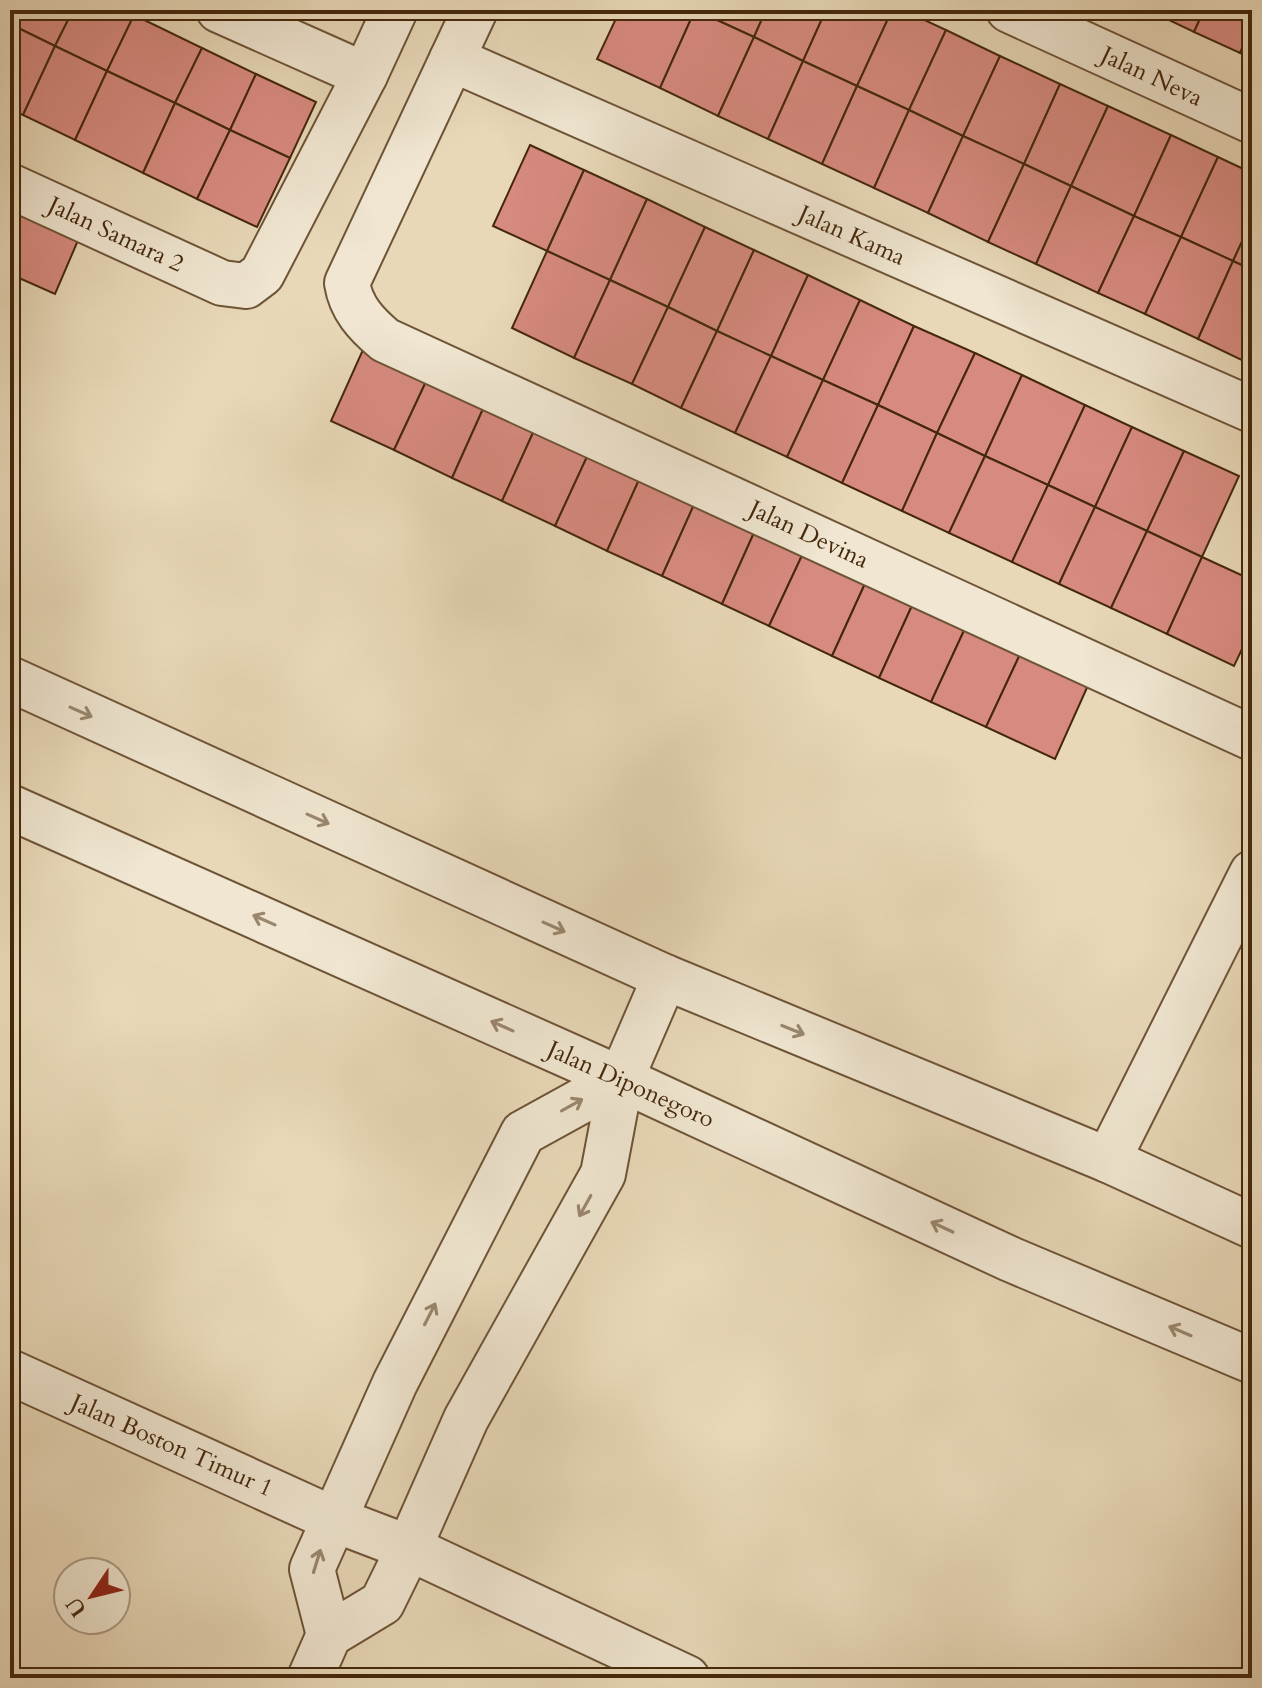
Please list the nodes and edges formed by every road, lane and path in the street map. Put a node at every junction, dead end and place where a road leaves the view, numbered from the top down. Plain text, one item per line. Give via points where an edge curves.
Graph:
1 (219, 10) edge
2 (395, 10) edge
3 (475, 10) edge
4 (1009, 10) edge
5 (452, 59) junction
6 (365, 75) junction
7 (1252, 121) edge
8 (10, 186) edge
9 (1252, 410) edge
10 (10, 679) edge
11 (1252, 738) edge
12 (10, 807) edge
13 (1252, 873) edge
14 (665, 977) junction
15 (621, 1079) junction
16 (1108, 1160) junction
17 (1252, 1226) edge
18 (1252, 1361) edge
19 (10, 1372) edge
20 (333, 1519) junction
21 (409, 1548) junction
22 (329, 1635) junction
23 (310, 1678) edge
24 (687, 1678) edge

1 - 6 street
2 - 6 street
3 - 5 street
4 - 7 street, Jalan Neva
5 - 9 street, Jalan Kama
5 - 11 street, Jalan Devina via 347,283 356,310 385,340
6 - 8 street, Jalan Samara 2 via 262,274 246,286 222,283
10 -> 14 street
15 -> 12 street, Jalan Diponegoro
13 - 16 street
14 - 15 street
14 -> 16 street
18 -> 15 street, Jalan Diponegoro via 1010,1259
20 -> 15 street via 395,1383 523,1133
15 -> 21 street via 603,1174 466,1419
16 - 17 street
19 - 20 street, Jalan Boston Timur 1
20 - 21 street, Jalan Boston Timur 1
22 -> 20 street via 312,1569
21 - 22 street via 382,1603
21 - 24 street, Jalan Boston Timur 1
22 - 23 street

